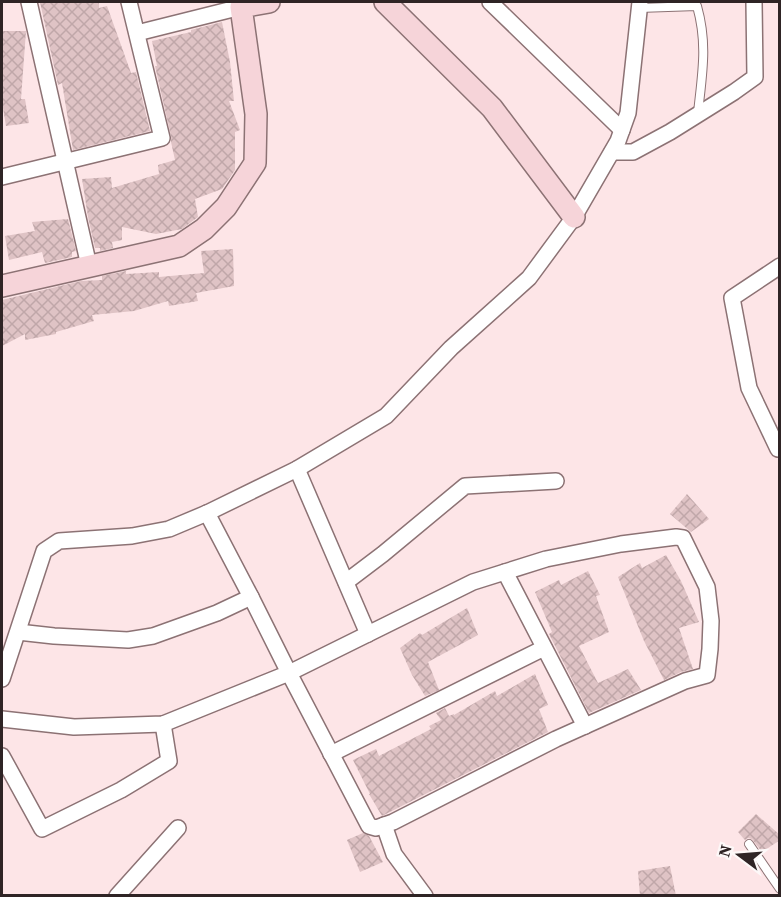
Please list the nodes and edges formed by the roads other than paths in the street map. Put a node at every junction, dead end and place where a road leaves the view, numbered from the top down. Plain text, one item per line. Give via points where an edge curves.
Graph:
1 (29, 2) edge
2 (129, 2) edge
3 (269, 2) edge
4 (385, 2) edge
5 (490, 2) edge
6 (754, 2) edge
7 (240, 4) edge
8 (640, 5) edge
9 (137, 33) junction
10 (698, 115) junction
11 (622, 130) junction
12 (612, 152) junction
13 (65, 162) junction
14 (2, 177) edge
15 (574, 217) junction
16 (89, 266) junction
17 (780, 266) edge
18 (2, 286) edge
19 (778, 449) edge
20 (297, 469) junction
21 (556, 481) dead end
22 (207, 513) junction
23 (505, 572) junction
24 (346, 582) junction
25 (251, 597) junction
26 (18, 632) junction
27 (368, 634) junction
28 (544, 648) junction
29 (289, 673) junction
30 (2, 679) edge
31 (2, 719) edge
32 (163, 724) junction
33 (585, 726) junction
34 (331, 754) junction
35 (2, 756) edge
36 (384, 825) junction
37 (178, 828) dead end
38 (748, 844) dead end
39 (780, 889) edge
40 (117, 896) edge
41 (425, 896) edge

1 - 13 street
2 - 9 street
3 - 7 street
4 - 15 street via 492,108
5 - 11 street
6 - 10 street via 755,77
7 - 9 street
7 - 16 street via 256,114 255,163 226,207 179,246
8 - 10 lane via 697,6 704,58
8 - 11 street via 628,113
9 - 13 street via 162,138
10 - 12 street via 633,152
11 - 12 street
12 - 15 street
13 - 14 street
13 - 16 street
15 - 20 street via 529,278 451,348 387,416
16 - 18 street
17 - 19 street via 732,298 749,388
20 - 22 street
20 - 24 street
21 - 24 street via 465,486
22 - 25 street
22 - 26 street via 169,529 59,541 44,551
23 - 27 street via 474,582
23 - 28 street
23 - 33 street via 546,559 621,544 682,538 707,587 711,621 707,675
24 - 27 street
25 - 26 street via 153,636 128,640
25 - 29 street
26 - 30 street
27 - 29 street
28 - 33 street
28 - 34 street
29 - 32 street
29 - 34 street
31 - 32 street via 74,727
32 - 35 street via 169,761 42,829
33 - 36 street
34 - 36 street via 369,826
36 - 41 street via 394,854
37 - 40 street
38 - 39 lane

